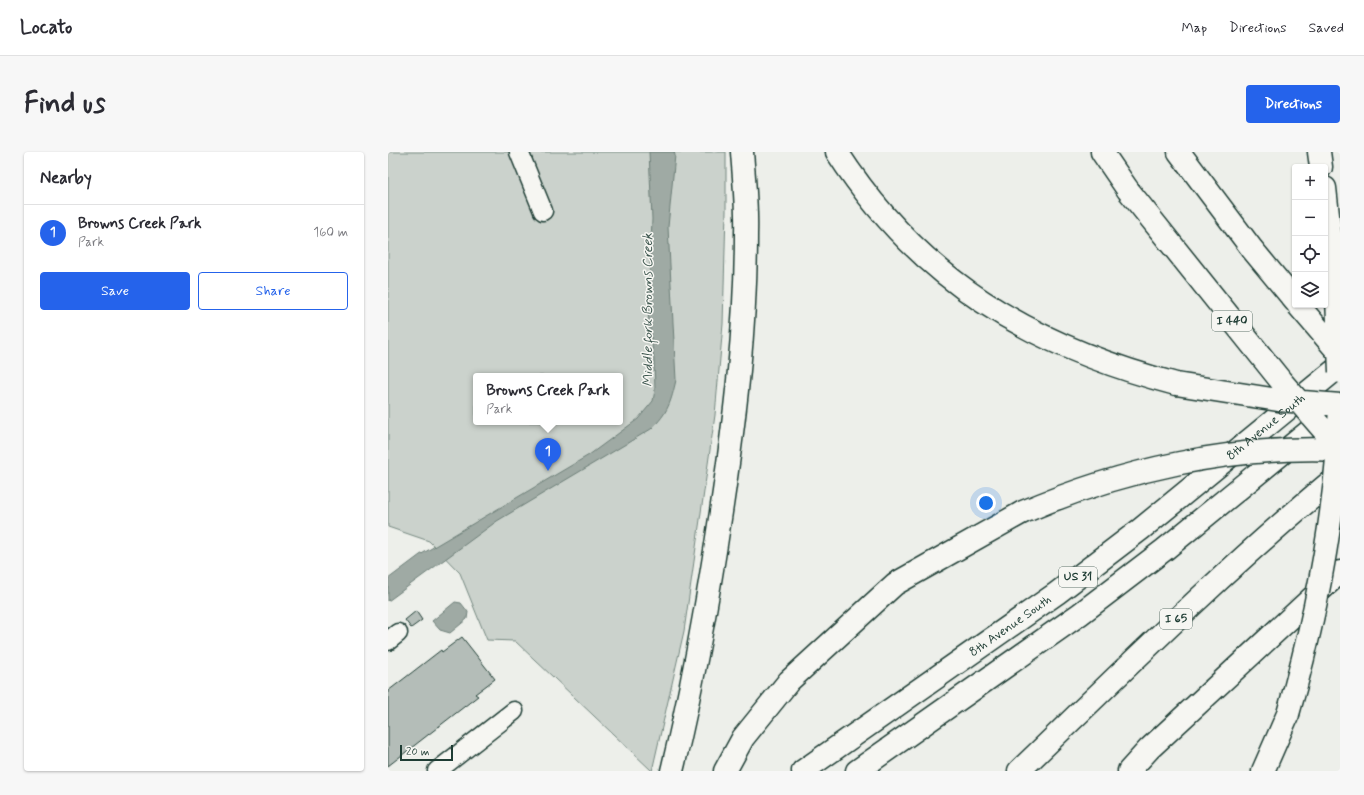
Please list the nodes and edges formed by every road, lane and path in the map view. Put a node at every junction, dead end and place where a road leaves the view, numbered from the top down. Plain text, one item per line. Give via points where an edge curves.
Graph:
1 (519, 152) edge
2 (742, 152) edge
3 (837, 152) edge
4 (1102, 152) edge
5 (1180, 152) edge
6 (1319, 152) edge
7 (1321, 164) edge
8 (1326, 200) edge
9 (543, 211) dead end
10 (1292, 297) edge
11 (1301, 308) edge
12 (1340, 354) edge
13 (1340, 366) edge
14 (1340, 372) edge
15 (1340, 405) edge
16 (1340, 449) edge
17 (1340, 474) edge
18 (1340, 572) edge
19 (514, 711) dead end
20 (438, 771) edge
21 (672, 771) edge
22 (725, 771) edge
23 (803, 771) edge
24 (857, 771) edge
25 (1019, 771) edge
26 (1129, 771) edge
27 (1263, 771) edge

1 - 9 street
2 - 21 main road via 746,274 736,403 713,567 691,688
3 - 15 main road, bridge via 870,199 930,263 1000,314 1039,335 1079,353 1176,384 1278,400
4 - 16 main road, I 440, bridge via 1128,190 1281,381
5 - 10 main road via 1252,249
6 - 7 main road
8 - 14 main road, bridge via 1338,297
11 - 12 main road, bridge
13 - 23 main road, 8th Avenue South / US 31 via 1141,529 1063,588
15 - 24 main road, US 31 via 1164,550 1086,609
15 - 27 main road, bridge via 1333,494 1321,579 1307,649 1288,714
16 - 22 main road, bridge via 1272,451 1178,464 1110,480 1023,512 895,584 789,681 743,738
17 - 25 main road, I 65 via 1194,601
18 - 26 main road via 1154,744
19 - 20 street

